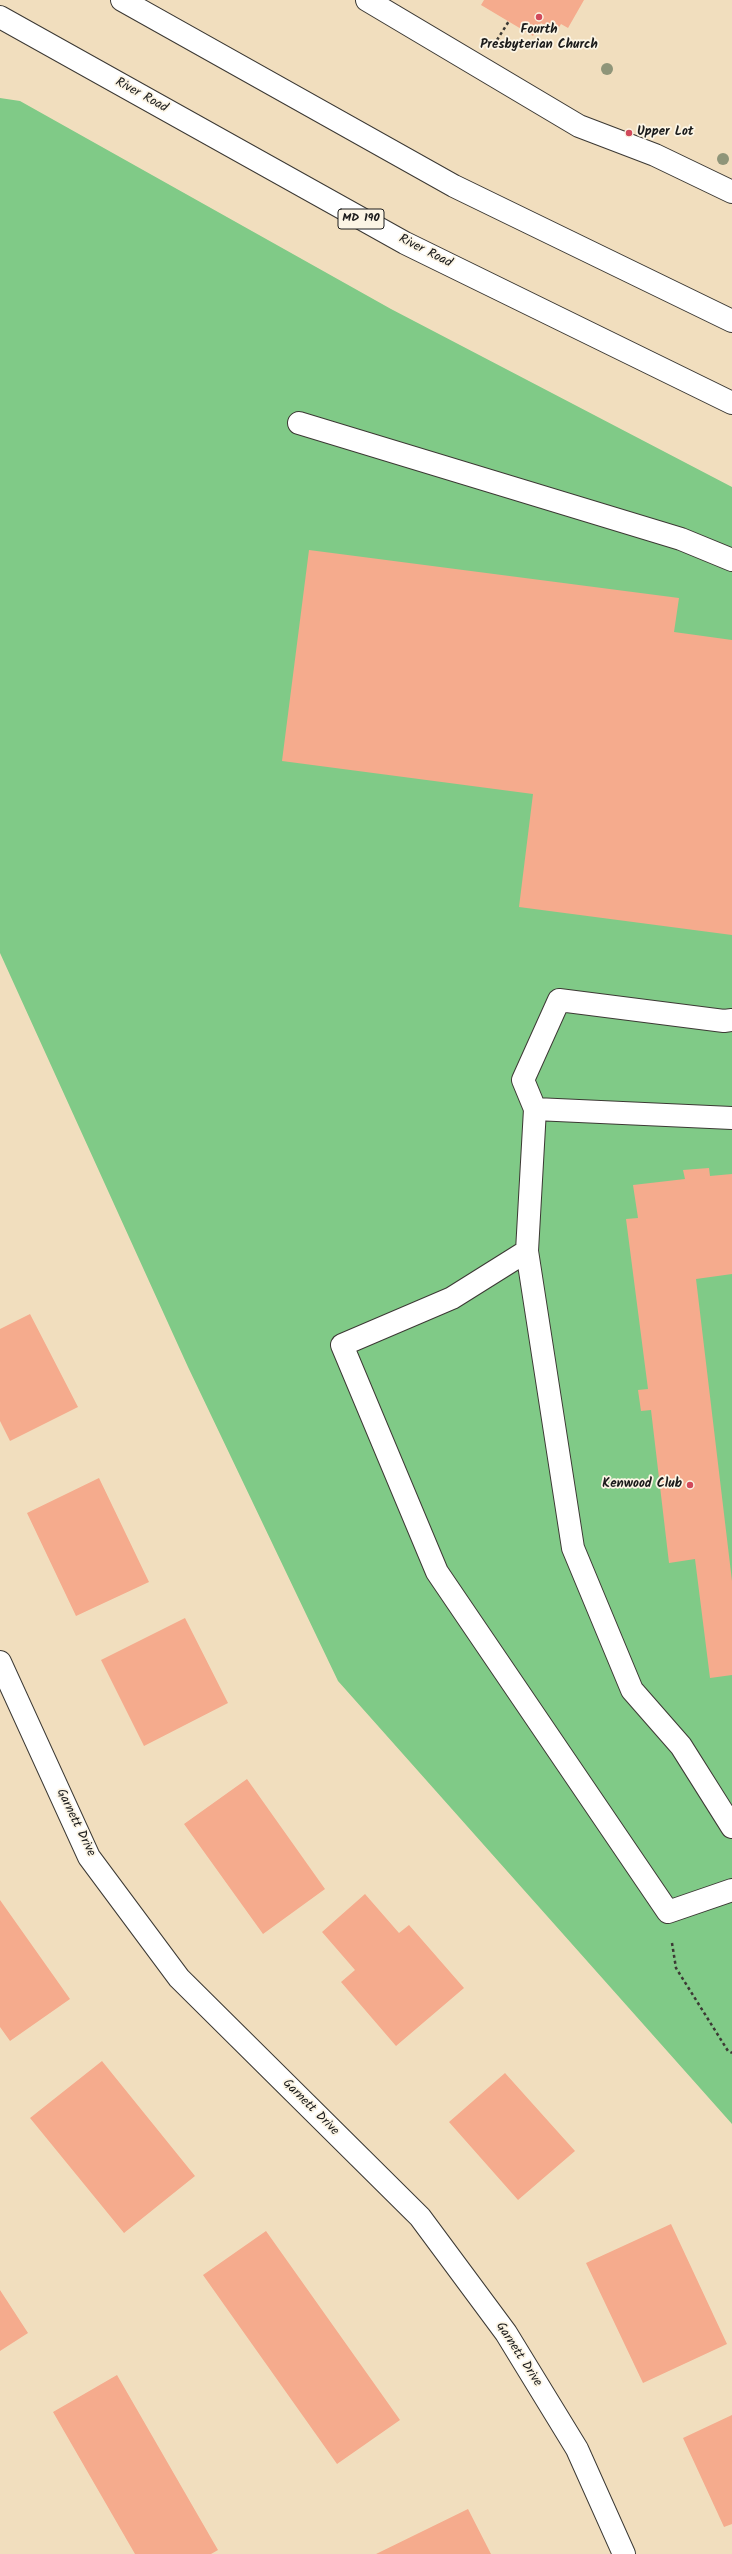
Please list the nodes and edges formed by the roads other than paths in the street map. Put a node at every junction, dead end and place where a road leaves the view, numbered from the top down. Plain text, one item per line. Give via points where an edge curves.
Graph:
1 (122, 0) edge
2 (367, 0) edge
3 (0, 17) edge
4 (732, 192) edge
5 (732, 321) edge
6 (732, 403) edge
7 (299, 423) dead end
8 (732, 560) edge
9 (732, 1020) edge
10 (535, 1109) junction
11 (732, 1118) edge
12 (527, 1251) junction
13 (0, 1662) edge
14 (732, 1827) edge
15 (732, 1890) edge
16 (624, 2554) edge

1 - 5 main road via 454,186
2 - 4 main road via 579,126 655,155
3 - 6 main road, River Road / MD 190 via 405,243
7 - 8 main road via 681,539
9 - 10 main road via 559,1000 523,1080
10 - 11 main road
10 - 12 main road
12 - 14 main road via 573,1548 632,1690 681,1746
12 - 15 main road via 452,1298 342,1345 437,1572 668,1912
13 - 16 main road, Garnett Drive via 89,1857 180,1978 420,2218 506,2333 577,2449

